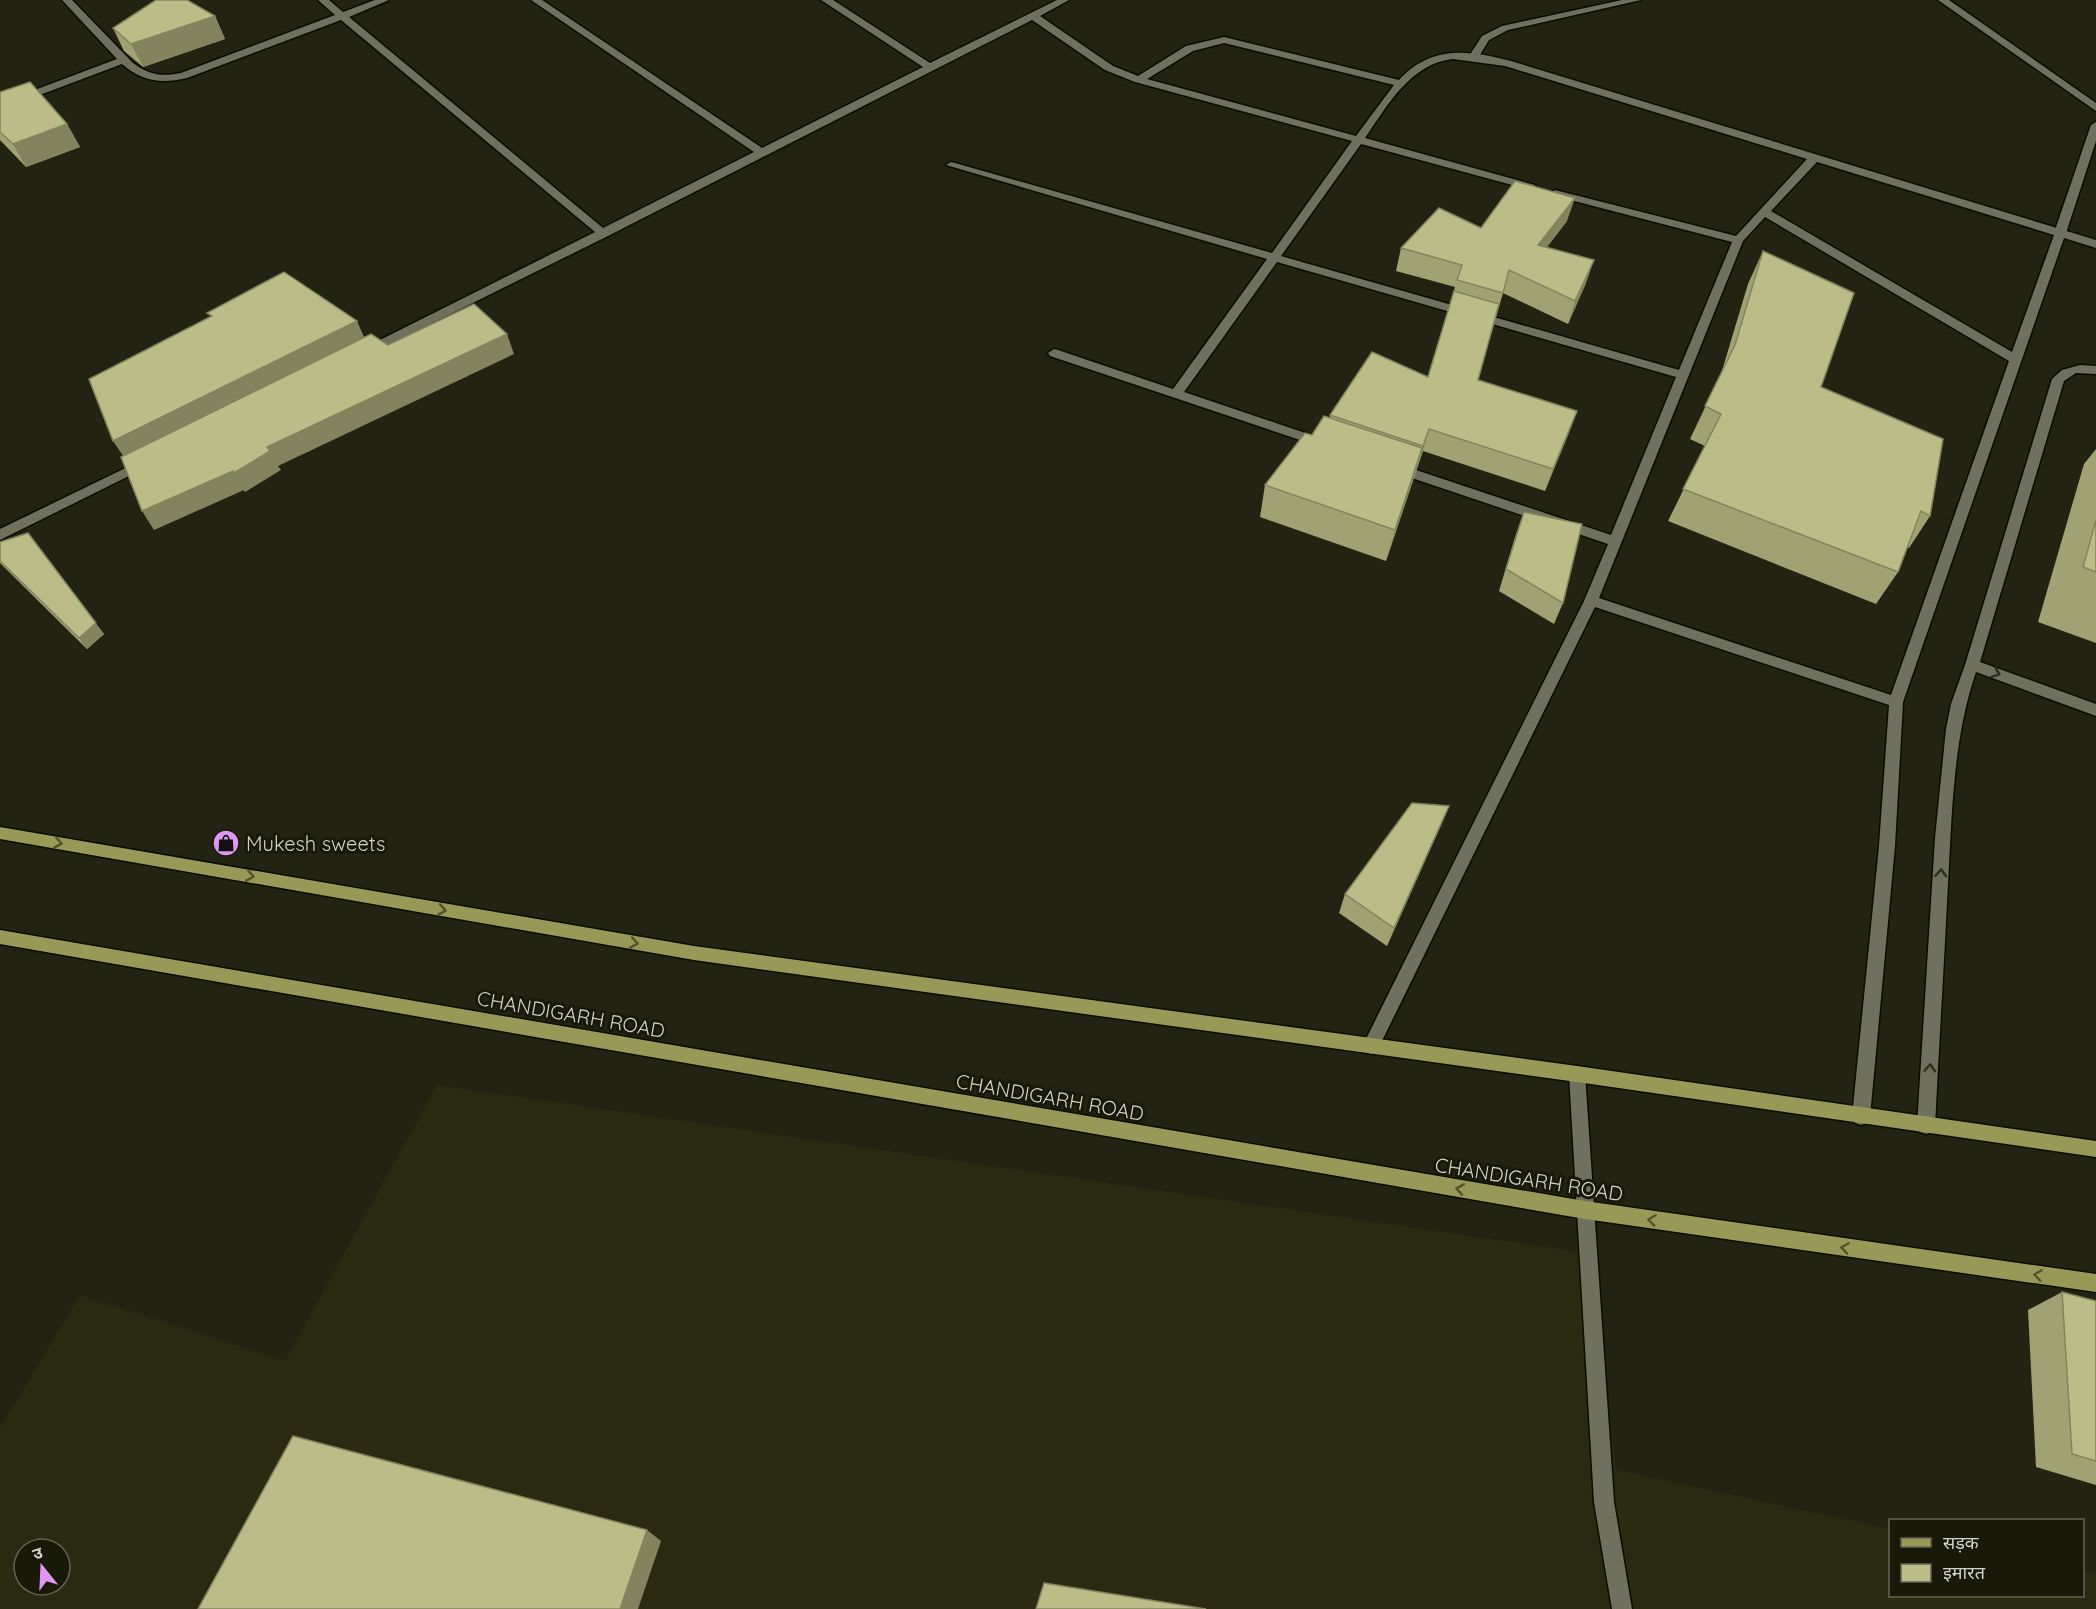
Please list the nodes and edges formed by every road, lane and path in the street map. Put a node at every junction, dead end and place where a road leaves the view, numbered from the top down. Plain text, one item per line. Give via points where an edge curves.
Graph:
1 (67, 0) edge
2 (322, 0) edge
3 (384, 0) edge
4 (536, 0) edge
5 (826, 0) edge
6 (1636, 0) edge
7 (1943, 0) edge
8 (1059, 1) edge
9 (342, 16) junction
10 (1033, 16) junction
11 (1474, 56) junction
12 (124, 60) junction
13 (929, 67) junction
14 (1139, 80) junction
15 (1402, 84) junction
16 (0, 107) edge
17 (2096, 108) edge
18 (2096, 125) edge
19 (1358, 140) junction
20 (764, 153) junction
21 (1814, 158) junction
22 (951, 165) dead end
23 (1764, 212) junction
24 (2060, 233) junction
25 (604, 234) junction
26 (1738, 240) junction
27 (2096, 244) edge
28 (1274, 258) junction
29 (1054, 353) dead end
30 (360, 355) edge
31 (2015, 359) junction
32 (2096, 370) edge
33 (1683, 375) junction
34 (1176, 394) junction
35 (1334, 447) edge
36 (148, 461) edge
37 (1379, 462) edge
38 (0, 535) edge
39 (1615, 541) junction
40 (1591, 601) junction
41 (1972, 665) junction
42 (1896, 702) junction
43 (2096, 710) edge
44 (0, 833) edge
45 (0, 937) edge
46 (1371, 1046) junction
47 (1577, 1074) junction
48 (1861, 1117) junction
49 (1926, 1126) junction
50 (2096, 1149) edge
51 (1585, 1210) junction
52 (2096, 1283) edge
53 (1622, 1609) edge

1 - 12 street
2 - 9 street
3 - 9 street
4 - 20 street
5 - 13 street
6 - 11 street via 1505,28 1481,41
7 - 17 street
8 - 10 street
9 - 12 street via 183,76 162,80 148,77
9 - 25 street
10 - 13 street
10 - 14 street via 1109,68
11 - 15 street via 1424,63
11 - 21 street
12 - 16 street
13 - 20 street
14 - 15 street via 1191,47 1224,40
14 - 19 street
15 - 19 street
18 - 24 street
19 - 26 street
19 - 28 street
20 - 25 street
21 - 23 street
21 - 24 street
22 - 28 street
23 - 26 street
23 - 31 street
24 - 27 street
24 - 31 street
25 - 30 street
26 - 33 street
28 - 33 street
28 - 34 street
29 - 34 street
31 - 42 street
32 - 41 street via 2074,369 2058,379
33 - 39 street
34 - 35 street
36 - 38 street
37 - 39 street
39 - 40 street
40 - 42 street
40 - 46 street
41 -> 43 street
49 -> 41 street via 1953,729
42 - 48 street via 1887,846
44 -> 46 main road via 693,953
51 -> 45 main road, CHANDIGARH ROAD
46 - 47 main road
47 - 48 main road
47 - 51 street
48 - 49 main road
49 - 50 main road
52 -> 51 main road, CHANDIGARH ROAD
51 - 53 street via 1605,1502

